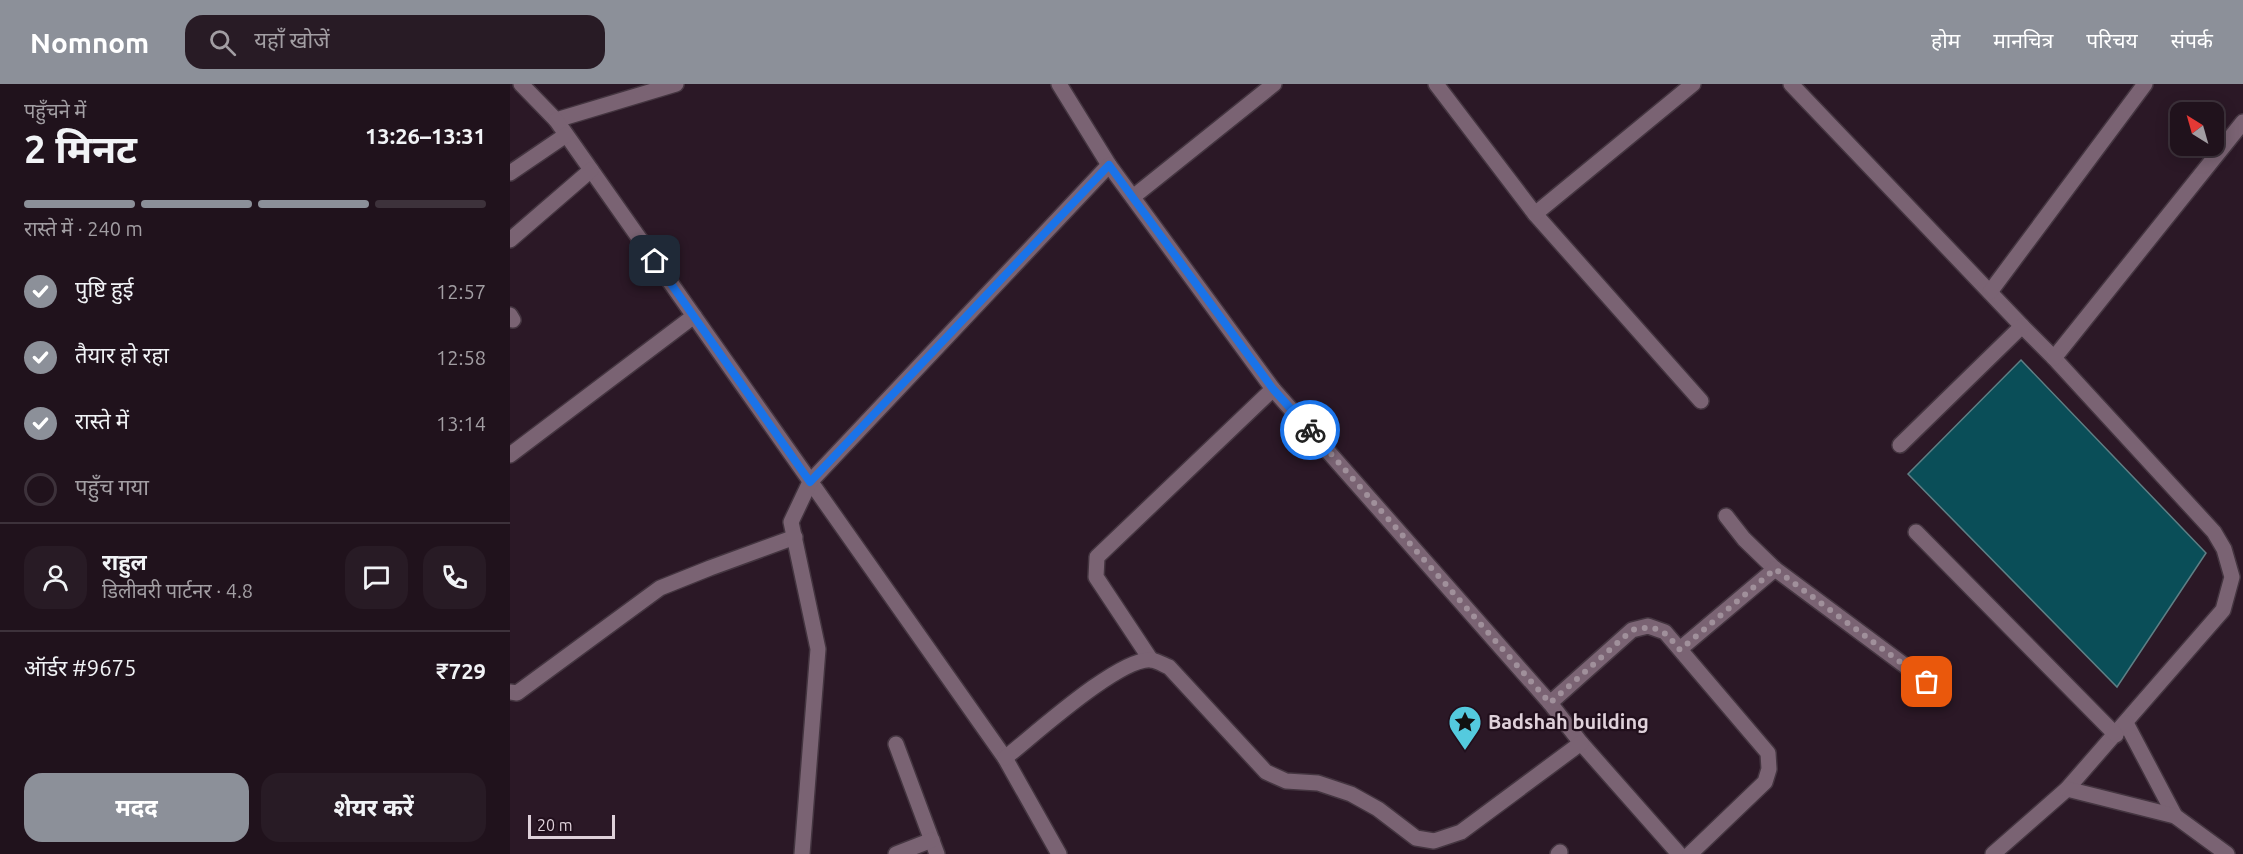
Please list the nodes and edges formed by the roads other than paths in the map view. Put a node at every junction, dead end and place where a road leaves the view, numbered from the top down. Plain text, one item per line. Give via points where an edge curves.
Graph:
1 (520, 84) edge
2 (676, 84) edge
3 (1059, 84) edge
4 (1274, 84) edge
5 (1436, 84) edge
6 (1693, 84) edge
7 (1791, 84) edge
8 (2145, 84) edge
9 (632, 91) edge
10 (556, 120) junction
11 (2243, 122) edge
12 (566, 135) junction
13 (1109, 165) junction
14 (591, 170) junction
15 (510, 173) edge
16 (1133, 197) junction
17 (1535, 214) junction
18 (510, 240) edge
19 (1990, 292) junction
20 (694, 316) junction
21 (2022, 326) junction
22 (2054, 358) junction
23 (1273, 389) junction
24 (1701, 401) dead end
25 (1900, 445) dead end
26 (510, 455) edge
27 (810, 482) junction
28 (1726, 516) dead end
29 (1916, 532) dead end
30 (795, 537) junction
31 (1775, 569) junction
32 (1680, 650) junction
33 (1151, 660) junction
34 (1927, 682) dead end
35 (510, 692) edge
36 (1550, 703) junction
37 (2121, 729) junction
38 (1581, 743) junction
39 (896, 744) dead end
40 (1005, 758) junction
41 (2067, 789) junction
42 (2175, 816) junction
43 (934, 847) edge
44 (802, 854) edge
45 (896, 854) edge
46 (1059, 854) edge
47 (1679, 854) edge
48 (1690, 854) edge
49 (1993, 854) edge
50 (2227, 854) edge

1 - 10 street
2 - 9 street
3 - 13 street
4 - 16 street
5 - 17 street
6 - 17 street
7 - 19 street
8 - 19 street
9 - 10 street
10 - 12 street
11 - 22 street
12 - 14 street
12 - 15 street
13 - 16 street
13 - 27 street
14 - 18 street
14 - 20 street
16 - 23 street
17 - 24 street
19 - 21 street
20 - 26 street
20 - 27 street
21 - 22 street
21 - 25 street
22 - 37 street via 2214,532 2232,577 2223,609
23 - 33 street via 1097,557 1096,577
23 - 36 street
27 - 30 street via 791,522
27 - 40 street
28 - 31 street
29 - 37 street
30 - 35 street via 660,588 517,693
30 - 44 street via 818,649
31 - 32 street
31 - 34 street
32 - 36 street via 1665,632 1648,626 1632,630
32 - 48 street via 1768,753 1769,769 1765,782
33 - 38 street via 1169,667 1266,772 1286,781 1318,783 1351,794 1416,838 1434,841 1461,832
33 - 40 street via 1134,663 1103,680
36 - 38 street
37 - 41 street
37 - 42 street
38 - 47 street
39 - 43 street
40 - 46 street
41 - 42 street
41 - 49 street
42 - 50 street
43 - 45 street

